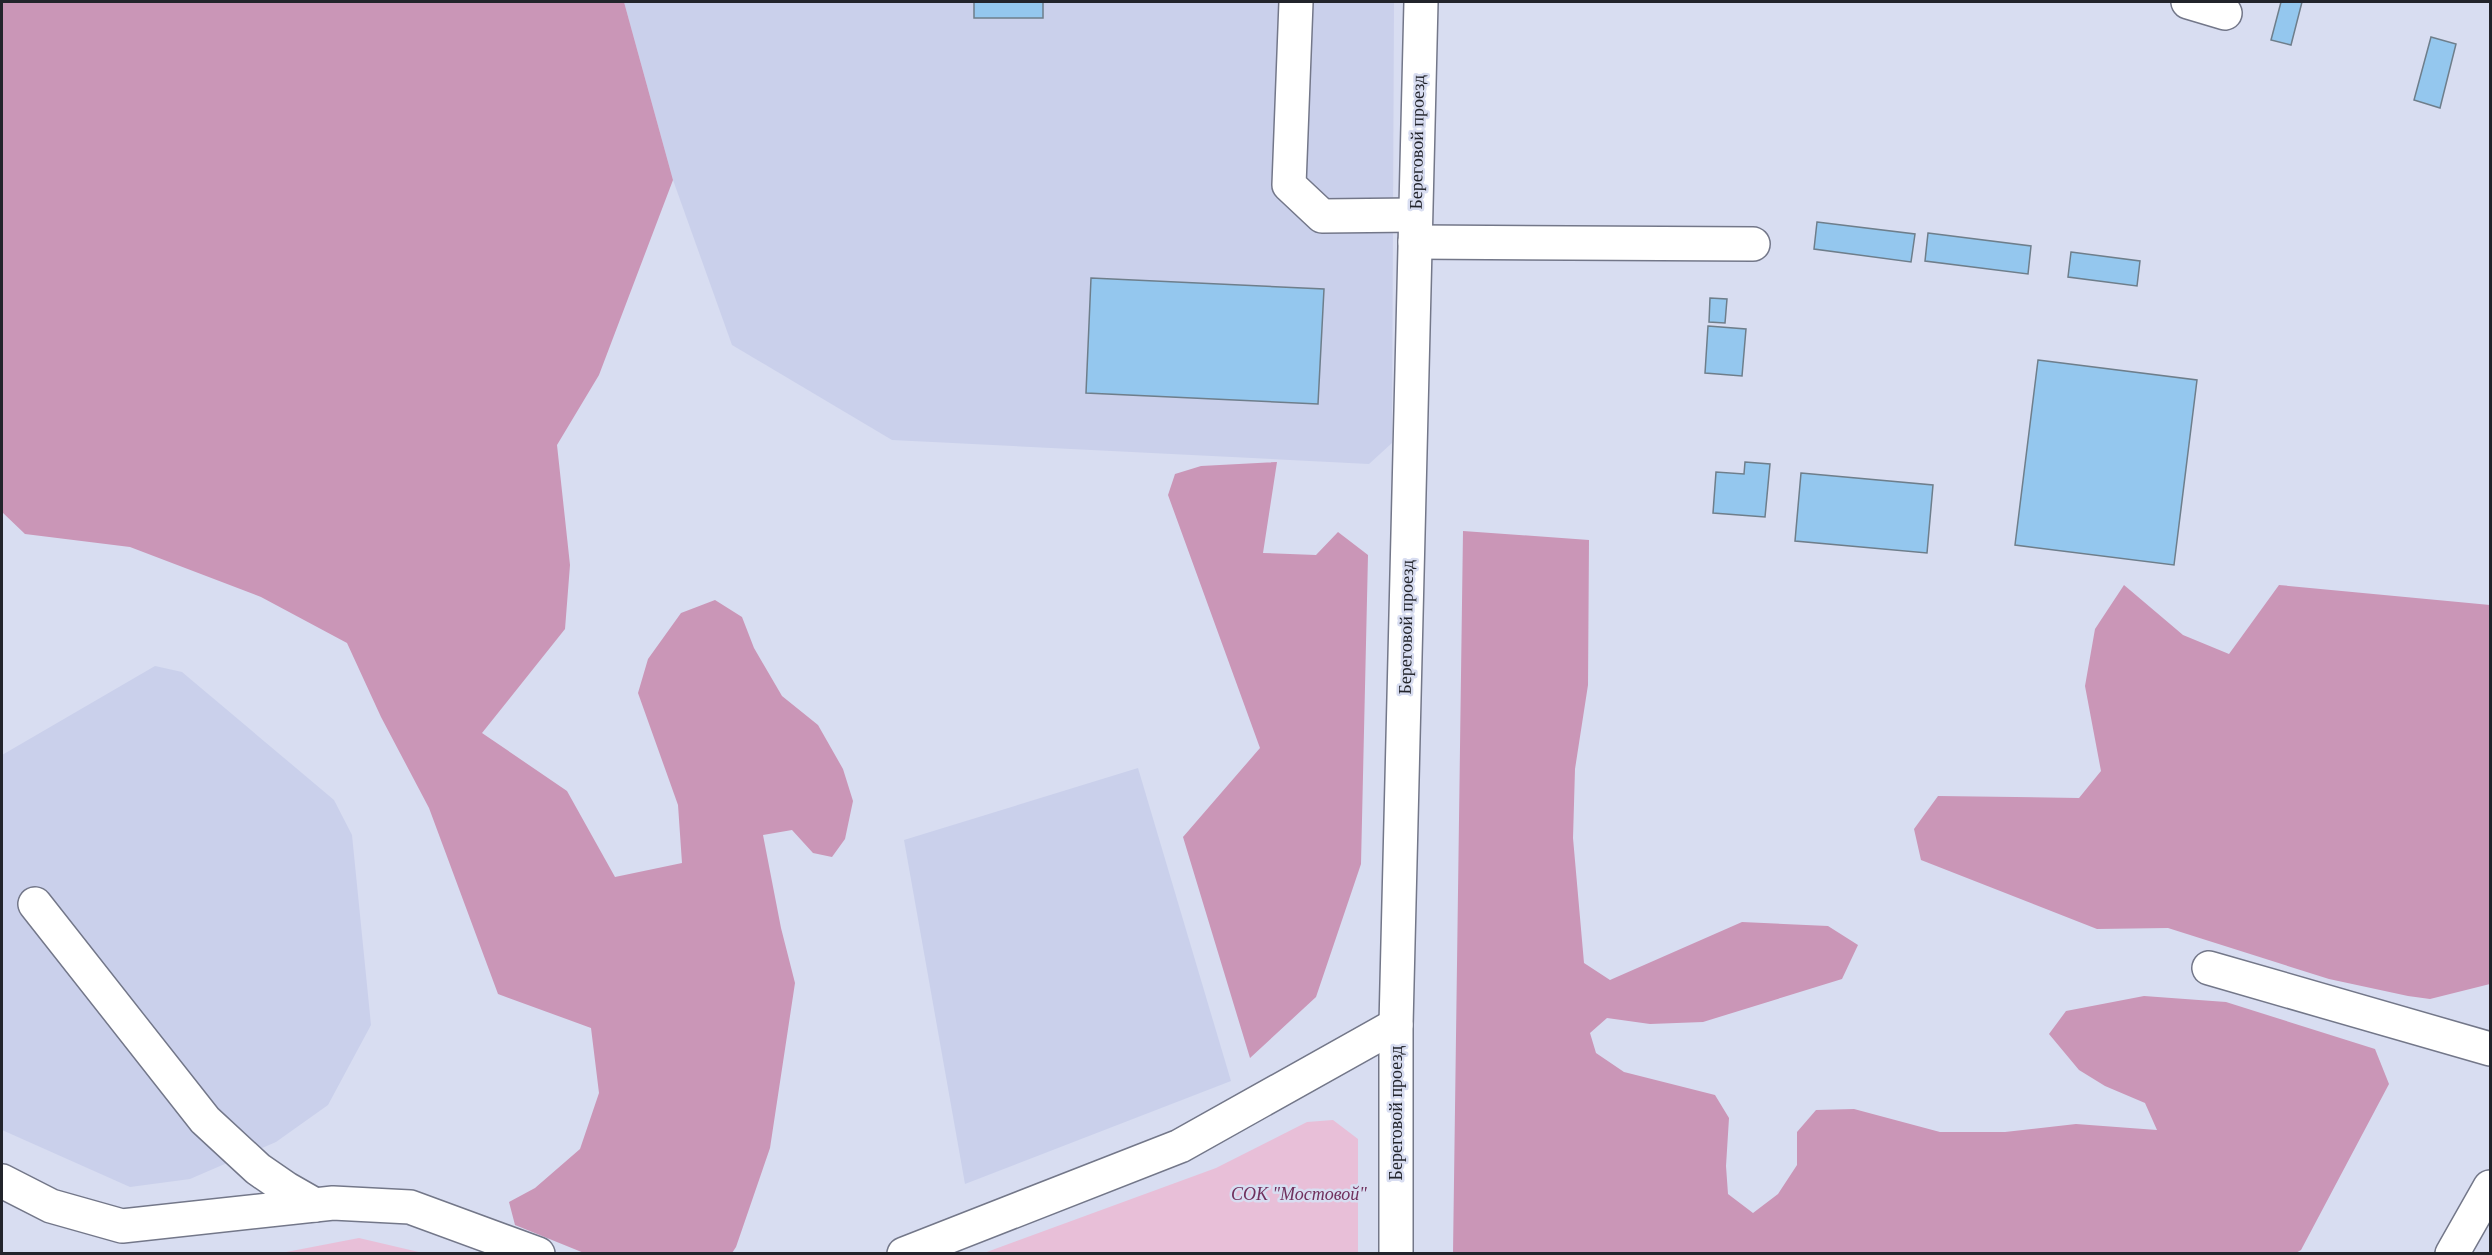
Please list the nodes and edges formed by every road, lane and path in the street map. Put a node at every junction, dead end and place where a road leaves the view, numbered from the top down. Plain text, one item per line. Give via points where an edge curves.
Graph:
1 (1296, 2) edge
2 (1420, 2) edge
3 (2188, 2) edge
4 (2225, 12) dead end
5 (1415, 229) junction
6 (1753, 244) dead end
7 (35, 904) dead end
8 (2210, 968) dead end
9 (1396, 1024) junction
10 (2490, 1049) edge
11 (2, 1181) edge
12 (2490, 1187) edge
13 (315, 1205) junction
14 (538, 1254) edge
15 (904, 1254) edge
16 (1396, 1254) edge
17 (2451, 1254) edge

1 - 5 street via 1289,185 1322,216
2 - 5 street, Береговой проезд
3 - 4 street
5 - 6 street
5 - 9 street, Береговой проезд
7 - 13 street via 205,1120 258,1169
8 - 10 street
9 - 15 street via 1180,1146
9 - 16 street, Береговой проезд
11 - 13 street via 51,1206 122,1226
12 - 17 street
13 - 14 street via 410,1207

